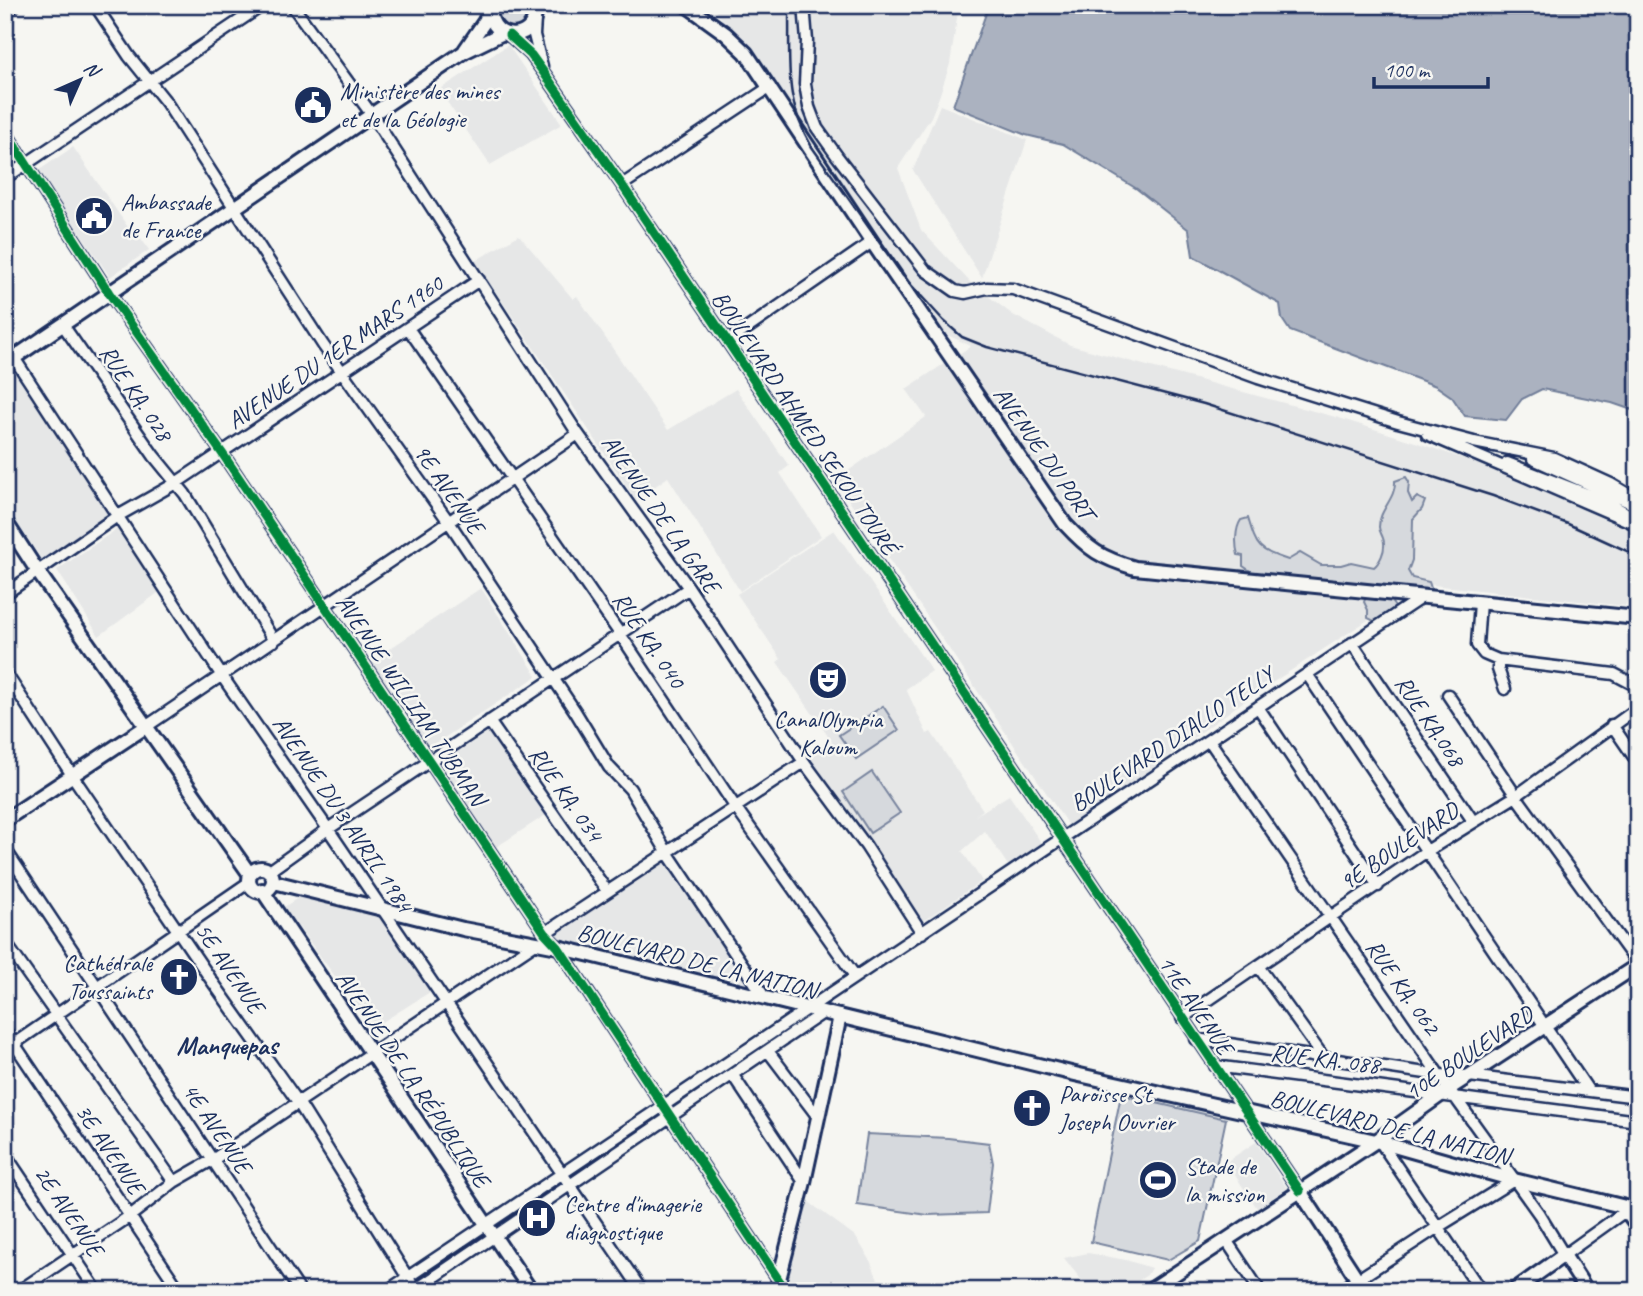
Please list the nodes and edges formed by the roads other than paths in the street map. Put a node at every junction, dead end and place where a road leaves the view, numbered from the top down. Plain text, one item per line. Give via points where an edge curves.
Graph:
1 (15, 5) edge
2 (95, 5) edge
3 (263, 5) edge
4 (292, 5) edge
5 (686, 5) edge
6 (804, 5) edge
7 (491, 7) edge
8 (536, 10) edge
9 (5, 12) edge
10 (506, 34) junction
11 (464, 52) junction
12 (544, 73) junction
13 (148, 82) junction
14 (770, 87) junction
15 (372, 115) junction
16 (5, 131) edge
17 (26, 164) junction
18 (5, 178) edge
19 (622, 185) junction
20 (233, 209) junction
21 (872, 242) junction
22 (479, 280) junction
23 (109, 293) junction
24 (63, 325) junction
25 (408, 328) junction
26 (729, 341) junction
27 (5, 344) edge
28 (10, 361) edge
29 (342, 372) junction
30 (1398, 422) junction
31 (578, 434) junction
32 (1441, 440) junction
33 (1474, 442) junction
34 (222, 453) junction
35 (513, 478) junction
36 (176, 483) junction
37 (1638, 500) edge
38 (1638, 507) edge
39 (118, 516) junction
40 (1638, 520) edge
41 (5, 521) edge
42 (449, 523) junction
43 (1638, 525) edge
44 (38, 572) junction
45 (689, 588) junction
46 (5, 594) edge
47 (1422, 597) junction
48 (1480, 601) junction
49 (324, 606) junction
50 (1638, 618) edge
51 (620, 634) junction
52 (274, 640) junction
53 (1352, 643) junction
54 (1498, 660) junction
55 (5, 672) edge
56 (1307, 674) junction
57 (222, 676) junction
58 (551, 679) junction
59 (1505, 689) dead end
60 (1638, 690) edge
61 (1448, 695) dead end
62 (1258, 707) junction
63 (1638, 708) edge
64 (489, 721) junction
65 (1612, 725) junction
66 (147, 726) junction
67 (1209, 740) junction
68 (429, 761) junction
69 (804, 762) junction
70 (1638, 763) edge
71 (72, 775) junction
72 (1516, 796) junction
73 (736, 808) junction
74 (5, 820) edge
75 (1473, 821) junction
76 (328, 829) junction
77 (1061, 839) junction
78 (5, 849) edge
79 (1427, 851) junction
80 (667, 852) junction
81 (271, 877) junction
82 (249, 878) junction
83 (1378, 886) junction
84 (262, 890) junction
85 (607, 891) junction
86 (383, 910) junction
87 (1329, 918) junction
88 (178, 930) junction
89 (545, 933) junction
90 (922, 933) junction
91 (5, 942) edge
92 (534, 944) junction
93 (558, 947) junction
94 (1638, 965) edge
95 (1258, 967) junction
96 (855, 976) junction
97 (95, 986) junction
98 (765, 998) junction
99 (445, 1002) junction
100 (808, 1008) junction
101 (824, 1012) junction
102 (56, 1015) junction
103 (840, 1016) junction
104 (1182, 1018) junction
105 (1546, 1027) junction
106 (5, 1030) edge
107 (1196, 1039) junction
108 (15, 1043) junction
109 (5, 1050) edge
110 (768, 1051) junction
111 (370, 1053) junction
112 (1324, 1058) junction
113 (1215, 1066) junction
114 (732, 1074) junction
115 (1439, 1075) junction
116 (1469, 1076) junction
117 (1588, 1090) junction
118 (1448, 1093) junction
119 (1638, 1097) edge
120 (298, 1102) junction
121 (663, 1105) junction
122 (1246, 1112) junction
123 (670, 1117) junction
124 (818, 1117) junction
125 (1638, 1121) edge
126 (1379, 1142) junction
127 (5, 1154) edge
128 (214, 1159) junction
129 (562, 1174) junction
130 (1514, 1180) junction
131 (174, 1182) junction
132 (804, 1182) junction
133 (570, 1185) junction
134 (1300, 1191) junction
135 (1632, 1208) edge
136 (130, 1216) junction
137 (485, 1223) junction
138 (1438, 1227) junction
139 (1638, 1230) edge
140 (494, 1237) junction
141 (1226, 1240) junction
142 (73, 1255) junction
143 (1564, 1255) junction
144 (407, 1277) junction
145 (1358, 1279) junction
146 (5, 1282) edge
147 (780, 1287) edge
148 (1157, 1289) edge
149 (415, 1290) edge
150 (11, 1291) edge
151 (19, 1291) edge
152 (97, 1291) edge
153 (180, 1291) edge
154 (300, 1291) edge
155 (387, 1291) edge
156 (531, 1291) edge
157 (642, 1291) edge
158 (1260, 1291) edge
159 (1340, 1291) edge
160 (1365, 1291) edge
161 (1481, 1291) edge
162 (1513, 1291) edge
163 (1587, 1291) edge

1 - 9 street
2 - 13 street, 9E AVENUE
3 - 13 street
4 - 15 street, AVENUE DE LA GARE
5 - 14 main road, AVENUE DU PORT via 746,53
6 - 30 street via 806,84 817,128 890,228 942,283 965,293 1013,289 1258,378
7 - 10 main road via 493,23
7 - 11 main road
8 - 10 main road via 528,29
8 - 12 street, BOULEVARD AHMED SEKOU TOURÉ via 534,36
10 - 11 main road
10 - 12 street, BOULEVARD AHMED SEKOU TOURÉ
11 - 15 main road
12 - 19 street, BOULEVARD AHMED SEKOU TOURÉ
13 - 17 street
13 - 20 street, 9E AVENUE
14 - 19 street
14 - 21 main road, AVENUE DU PORT
15 - 20 main road
15 - 22 street, AVENUE DE LA GARE
16 - 17 street, AVENUE WILLIAM TUBMAN
17 - 18 street
17 - 23 street, AVENUE WILLIAM TUBMAN
19 - 26 street, BOULEVARD AHMED SEKOU TOURÉ
20 - 23 main road
20 - 29 street, 9E AVENUE
21 - 26 street
21 - 47 main road, AVENUE DU PORT via 1065,524 1093,551 1135,568
22 - 25 street, AVENUE DU 1ER MARS 1960
22 - 31 street, AVENUE DE LA GARE
23 - 24 main road
23 - 34 street, AVENUE WILLIAM TUBMAN
24 - 28 main road
24 - 36 street, RUE KA. 028
25 - 29 street, AVENUE DU 1ER MARS 1960
25 - 35 street, RUE KA. 040
26 - 77 street, BOULEVARD AHMED SEKOU TOURÉ
27 - 28 street, AVENUE DU 3 AVRIL 1984
28 - 39 street, AVENUE DU 3 AVRIL 1984
29 - 34 street, AVENUE DU 1ER MARS 1960
29 - 42 street, 9E AVENUE
30 - 32 street
30 - 33 street
31 - 35 street
31 - 45 street, AVENUE DE LA GARE
32 - 40 street via 1544,475
32 - 43 street
33 - 37 street via 1554,458
33 - 38 street via 1551,466
34 - 36 street, AVENUE DU 1ER MARS 1960
34 - 49 street, AVENUE WILLIAM TUBMAN
35 - 42 street
35 - 51 street, RUE KA. 040
36 - 39 street, AVENUE DU 1ER MARS 1960
36 - 52 street, RUE KA. 028
39 - 44 street, AVENUE DU 1ER MARS 1960
39 - 57 street, AVENUE DU 3 AVRIL 1984
41 - 44 main road
42 - 49 street
42 - 58 street, 9E AVENUE
44 - 46 street, AVENUE DU 1ER MARS 1960
44 - 66 main road
45 - 51 street
45 - 69 street, AVENUE DE LA GARE
47 - 48 main road, AVENUE DU PORT
47 - 53 street, BOULEVARD DIALLO TELLY
48 - 50 main road, AVENUE DU PORT
48 - 54 street via 1477,645
49 - 52 street
49 - 68 street, AVENUE WILLIAM TUBMAN
51 - 58 street
51 - 73 street, RUE KA. 040
52 - 57 street
53 - 56 street, BOULEVARD DIALLO TELLY
53 - 75 street, RUE KA.068
54 - 59 street
54 - 60 street via 1614,674
55 - 71 street, 5E AVENUE
56 - 62 street, BOULEVARD DIALLO TELLY
56 - 79 street
57 - 66 street
57 - 76 street, AVENUE DU 3 AVRIL 1984
58 - 64 street
58 - 80 street, 9E AVENUE via 609,767 630,789
61 - 72 street
62 - 67 street, BOULEVARD DIALLO TELLY
62 - 83 street
63 - 65 street, 9E BOULEVARD
64 - 68 street
64 - 85 street, RUE KA. 034
65 - 70 street
65 - 72 street, 9E BOULEVARD
66 - 71 main road
66 - 82 main road
67 - 77 street, BOULEVARD DIALLO TELLY
67 - 87 street, RUE KA. 062
68 - 76 street
68 - 89 street, AVENUE WILLIAM TUBMAN
69 - 73 street
69 - 90 street, AVENUE DE LA GARE
71 - 74 main road
71 - 88 street, 5E AVENUE
72 - 75 street, 9E BOULEVARD
72 - 94 street
73 - 80 street
73 - 96 street, RUE KA. 040
75 - 79 street, 9E BOULEVARD
76 - 81 street
76 - 86 street, AVENUE DU 3 AVRIL 1984
77 - 90 street, BOULEVARD DIALLO TELLY
77 - 104 street, 11E AVENUE
78 - 97 street, 4E AVENUE
79 - 83 street, 9E BOULEVARD
79 - 105 street
80 - 85 street
80 - 98 street, 9E AVENUE
81 - 82 main road via 262,870
81 - 84 main road via 269,889
81 - 86 main road, BOULEVARD DE LA NATION
82 - 84 main road via 253,889
82 - 88 street
83 - 87 street, 9E BOULEVARD
84 - 111 main road, AVENUE DE LA RÉPUBLIQUE
85 - 89 street
86 - 92 main road, BOULEVARD DE LA NATION
86 - 99 street, AVENUE DU 3 AVRIL 1984
87 - 95 street, 9E BOULEVARD
87 - 115 street, RUE KA. 062
88 - 97 street
88 - 120 street, 5E AVENUE
89 - 93 street, AVENUE WILLIAM TUBMAN
90 - 96 street, BOULEVARD DIALLO TELLY
91 - 102 street
92 - 93 main road, BOULEVARD DE LA NATION
92 - 99 street
93 - 98 main road, BOULEVARD DE LA NATION
93 - 121 street, AVENUE WILLIAM TUBMAN
94 - 105 main road, 10E BOULEVARD
95 - 104 street, 9E BOULEVARD
95 - 112 street
96 - 100 street, BOULEVARD DIALLO TELLY
97 - 102 street
97 - 128 street, 4E AVENUE
98 - 100 main road, BOULEVARD DE LA NATION
99 - 111 street
99 - 129 street, AVENUE DU 3 AVRIL 1984
100 - 101 main road, BOULEVARD DE LA NATION
100 - 121 street, BOULEVARD DIALLO TELLY
101 - 103 main road, BOULEVARD DE LA NATION
101 - 110 street
102 - 108 street
102 - 131 street
103 - 122 main road, BOULEVARD DE LA NATION
103 - 124 main road
104 - 107 street, 11E AVENUE
105 - 116 main road, 10E BOULEVARD
105 - 117 street
106 - 108 street, 3E AVENUE
107 - 112 street
107 - 113 street, 11E AVENUE
108 - 109 street
108 - 136 street, 3E AVENUE
110 - 114 street
110 - 124 street
111 - 120 street
111 - 137 main road, AVENUE DE LA RÉPUBLIQUE
112 - 115 street
113 - 118 street, RUE KA. 088
113 - 122 street, 11E AVENUE
114 - 123 street
114 - 132 street
115 - 116 street
115 - 118 street, RUE KA. 062
116 - 117 street
116 - 118 main road, 10E BOULEVARD
117 - 119 street
118 - 125 street, RUE KA. 088
118 - 126 main road, 10E BOULEVARD
118 - 130 street, RUE KA. 062
120 - 128 street
120 - 144 street, 5E AVENUE
121 - 123 street, AVENUE WILLIAM TUBMAN
121 - 129 street, BOULEVARD DIALLO TELLY
122 - 126 main road, BOULEVARD DE LA NATION
122 - 134 street, 11E AVENUE
123 - 133 street
123 - 147 street, AVENUE WILLIAM TUBMAN
124 - 132 main road
126 - 130 main road, BOULEVARD DE LA NATION
126 - 134 main road, 10E BOULEVARD
126 - 138 street
127 - 142 street, 2E AVENUE
128 - 131 street
128 - 154 street, 4E AVENUE
129 - 133 street, AVENUE DU 3 AVRIL 1984
129 - 137 street, BOULEVARD DIALLO TELLY
130 - 135 main road, BOULEVARD DE LA NATION
130 - 138 street
130 - 143 street, RUE KA. 062
131 - 136 street
132 - 147 main road
133 - 140 street
133 - 157 street, AVENUE DU 3 AVRIL 1984
134 - 141 main road, 10E BOULEVARD
134 - 145 main road, 11E AVENUE
135 - 139 street
135 - 143 street
136 - 142 street
136 - 153 street, 3E AVENUE
137 - 140 main road, AVENUE DE LA RÉPUBLIQUE
137 - 144 street, BOULEVARD DIALLO TELLY
138 - 145 street
138 - 161 street
140 - 149 street
140 - 156 main road, AVENUE DE LA RÉPUBLIQUE
141 - 148 main road, 10E BOULEVARD
141 - 158 street
142 - 151 street
142 - 152 street, 2E AVENUE
143 - 162 main road
143 - 163 main road
144 - 149 street, 5E AVENUE
144 - 155 street, BOULEVARD DIALLO TELLY
145 - 159 street
145 - 160 main road, 11E AVENUE
146 - 150 street

